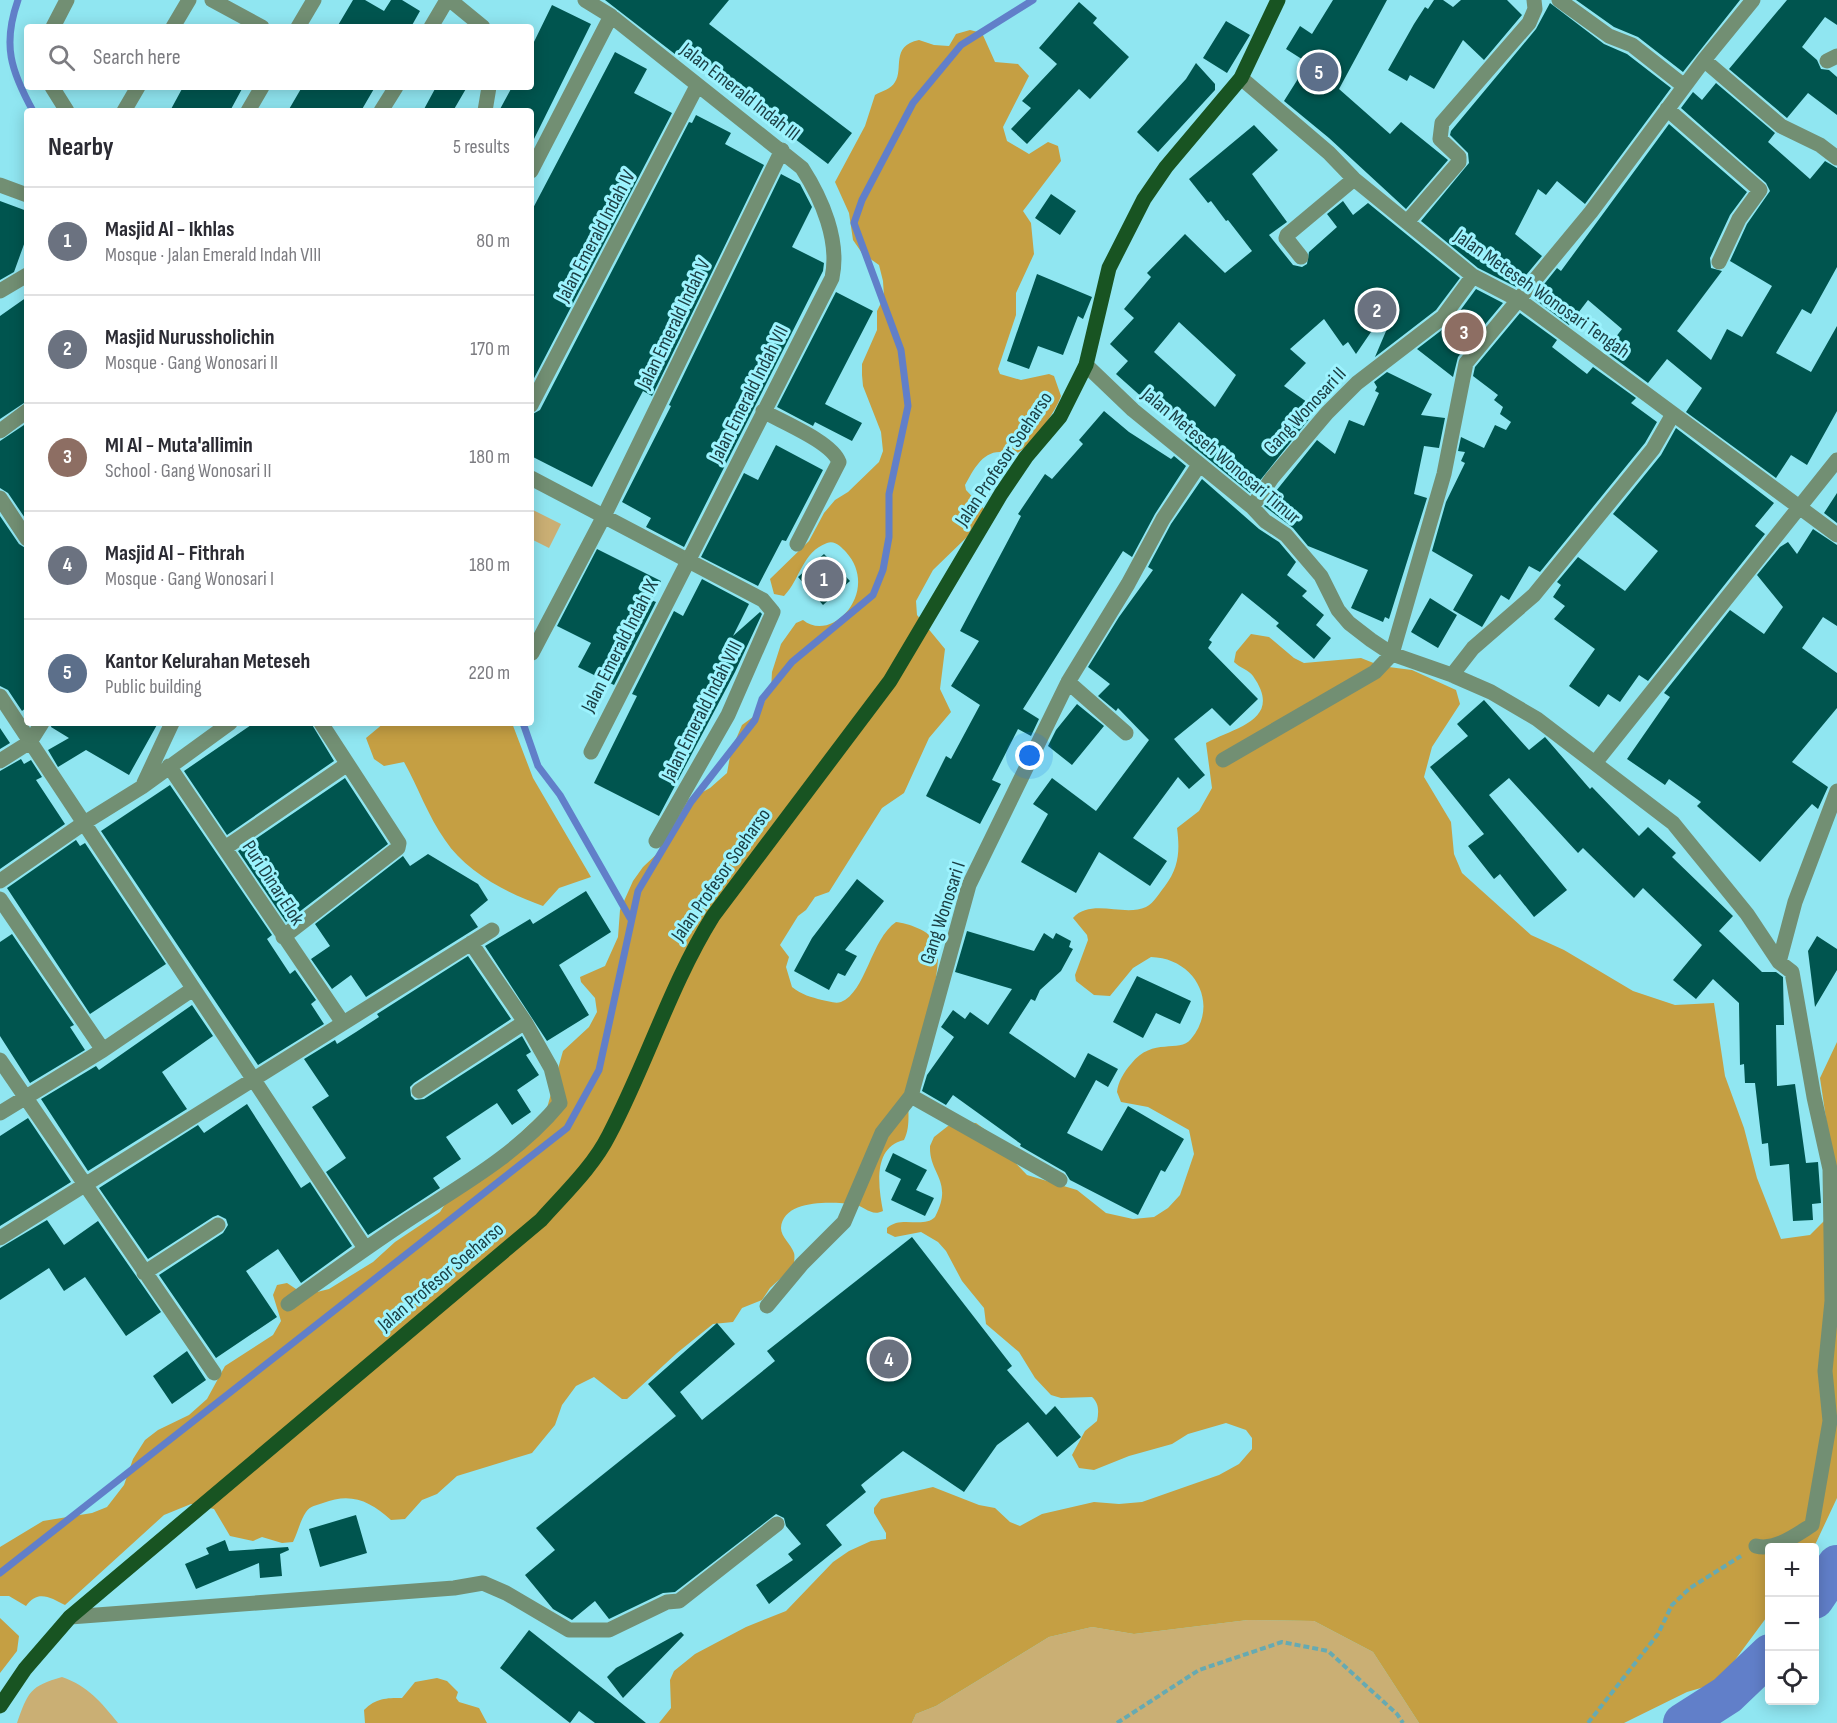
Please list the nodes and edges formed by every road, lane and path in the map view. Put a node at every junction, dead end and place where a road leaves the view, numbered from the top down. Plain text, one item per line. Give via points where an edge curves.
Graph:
1 (67, 0) edge
2 (189, 0) edge
3 (212, 0) edge
4 (314, 0) edge
5 (448, 0) edge
6 (585, 0) edge
7 (1278, 0) edge
8 (1534, 0) edge
9 (1559, 0) edge
10 (1753, 0) edge
11 (611, 16) junction
12 (55, 24) edge
13 (175, 24) edge
14 (256, 24) edge
15 (300, 24) edge
16 (433, 24) edge
17 (479, 24) edge
18 (1704, 60) junction
19 (1241, 78) junction
20 (697, 86) junction
21 (1684, 86) junction
22 (54, 90) edge
23 (136, 90) edge
24 (260, 90) edge
25 (394, 90) edge
26 (488, 90) edge
27 (65, 108) edge
28 (126, 108) edge
29 (250, 108) edge
30 (383, 108) edge
31 (486, 108) edge
32 (1667, 109) junction
33 (782, 150) junction
34 (1837, 158) edge
35 (534, 165) edge
36 (1354, 179) junction
37 (0, 185) edge
38 (24, 194) edge
39 (1407, 222) junction
40 (834, 244) joint
41 (1301, 257) dead end
42 (1719, 261) dead end
43 (1473, 276) junction
44 (24, 278) edge
45 (0, 291) edge
46 (1519, 300) junction
47 (1086, 365) junction
48 (534, 399) edge
49 (763, 411) junction
50 (24, 413) edge
51 (1673, 414) junction
52 (0, 431) edge
53 (1837, 460) edge
54 (1199, 465) junction
55 (534, 480) edge
56 (0, 498) edge
57 (1252, 507) junction
58 (1799, 509) junction
59 (604, 516) junction
60 (24, 534) edge
61 (1837, 535) edge
62 (797, 544) dead end
63 (688, 559) junction
64 (534, 649) edge
65 (1392, 654) junction
66 (1452, 675) junction
67 (1068, 682) junction
68 (0, 696) edge
69 (40, 726) edge
70 (171, 726) edge
71 (226, 726) edge
72 (323, 726) edge
73 (1126, 733) dead end
74 (30, 742) junction
75 (591, 752) dead end
76 (1223, 760) dead end
77 (0, 761) edge
78 (1595, 763) junction
79 (346, 765) junction
80 (169, 766) junction
81 (142, 787) junction
82 (1837, 791) edge
83 (84, 823) junction
84 (656, 841) dead end
85 (225, 848) junction
86 (0, 881) edge
87 (2, 908) edge
88 (492, 930) dead end
89 (283, 937) junction
90 (471, 943) junction
91 (1779, 962) junction
92 (193, 989) junction
93 (525, 1022) junction
94 (342, 1023) junction
95 (103, 1050) junction
96 (0, 1060) edge
97 (252, 1078) junction
98 (419, 1090) dead end
99 (911, 1096) junction
100 (25, 1097) junction
101 (0, 1113) edge
102 (1060, 1180) dead end
103 (83, 1185) junction
104 (218, 1225) dead end
105 (0, 1238) edge
106 (365, 1248) junction
107 (144, 1273) junction
108 (288, 1305) dead end
109 (767, 1306) dead end
110 (214, 1373) dead end
111 (777, 1524) dead end
112 (1756, 1545) joint
113 (69, 1617) junction
114 (0, 1706) edge
115 (1117, 1723) edge
116 (1403, 1723) edge
117 (1588, 1723) edge

1 - 12 street
2 - 13 street
3 - 14 street
4 - 15 street
5 - 16 street
5 - 17 street
6 - 11 street, Jalan Emerald Indah III
7 - 19 main road, Jalan Profesor Soeharso
8 - 39 street via 1529,23 1442,123 1440,139 1460,162
9 - 21 street via 1609,36 1632,45
10 - 18 street
11 - 20 street, Jalan Emerald Indah III
11 - 35 street
18 - 21 street
18 - 34 street via 1781,126
19 - 36 street, Jalan Meteseh Wonosari Tengah
19 - 47 main road, Jalan Profesor Soeharso via 1144,199 1109,268
20 - 33 street, Jalan Emerald Indah III
20 - 48 street, Jalan Emerald Indah IV
21 - 32 street
22 - 27 street
23 - 28 street
24 - 29 street
25 - 30 street
26 - 31 street
32 - 42 street via 1760,190 1739,219
32 - 46 street via 1591,212
33 - 40 street, Jalan Emerald Indah III via 802,168 812,184
33 - 59 street, Jalan Emerald Indah V
36 - 39 street, Jalan Meteseh Wonosari Tengah
36 - 41 street via 1287,235
37 - 38 street
39 - 43 street, Jalan Meteseh Wonosari Tengah
40 - 49 street, Jalan Emerald Indah VII via 832,278
43 - 46 street, Jalan Meteseh Wonosari Tengah
43 - 57 street, Gang Wonosari II via 1443,317 1357,383 1327,413
44 - 45 street
46 - 51 street, Jalan Meteseh Wonosari Tengah
46 - 65 street via 1466,363 1444,474
47 - 54 street, Jalan Meteseh Wonosari Timur via 1132,410
47 - 113 main road, Jalan Profesor Soeharso via 1060,417 1001,494 890,681 713,916 688,956 609,1137 583,1172 541,1221
49 - 62 street via 828,447 839,462
49 - 63 street, Jalan Emerald Indah VII
50 - 52 street
51 - 58 street, Jalan Meteseh Wonosari Tengah
51 - 66 street via 1653,449 1534,595 1473,648
53 - 58 street
54 - 57 street, Jalan Meteseh Wonosari Timur
54 - 67 street, Gang Wonosari I
55 - 59 street
56 - 60 street
57 - 65 street, Jalan Meteseh Wonosari Timur via 1286,535 1321,576 1349,623
58 - 61 street, Jalan Meteseh Wonosari Tengah
58 - 78 street
59 - 63 street
59 - 64 street, Jalan Emerald Indah V
63 - 75 street, Jalan Emerald Indah IX
63 - 84 street, Jalan Emerald Indah VIII via 763,600 773,617 728,715
65 - 66 street, Jalan Meteseh Wonosari Timur
65 - 76 street via 1375,672
66 - 78 street, Jalan Meteseh Wonosari Timur via 1537,719
67 - 73 street
67 - 99 street, Gang Wonosari I via 969,885
68 - 74 street
69 - 74 street
70 - 81 street
71 - 80 street
72 - 79 street
74 - 77 street
74 - 83 street
78 - 91 street, Jalan Meteseh Wonosari Timur via 1673,823 1748,914
79 - 85 street
79 - 89 street via 398,840 398,848
80 - 81 street
80 - 85 street, Puri Dinar Elok
81 - 83 street
82 - 91 street via 1796,902
83 - 86 street
83 - 92 street
85 - 89 street, Puri Dinar Elok
87 - 95 street
88 - 90 street
89 - 94 street, Puri Dinar Elok
90 - 93 street
90 - 94 street
91 - 112 street, Jalan Meteseh Wonosari Timur via 1792,972 1830,1169 1832,1301 1825,1371 1830,1421 1812,1525 1789,1539 1763,1547
92 - 95 street
92 - 97 street
93 - 98 street
93 - 106 street via 551,1068 560,1103 510,1154
94 - 97 street
95 - 100 street
96 - 100 street
97 - 103 street
97 - 106 street
99 - 102 street
99 - 109 street, Gang Wonosari I via 882,1133 844,1222
100 - 101 street
100 - 103 street
103 - 105 street
103 - 107 street
104 - 107 street
106 - 108 street
107 - 110 street
111 - 113 street via 679,1601 667,1602 609,1630 569,1630 483,1583
112 - 117 path via 1690,1588 1672,1605 1658,1634
113 - 114 main road, Jalan Profesor Soeharso
115 - 116 path via 1199,1670 1281,1642 1328,1651 1397,1713

